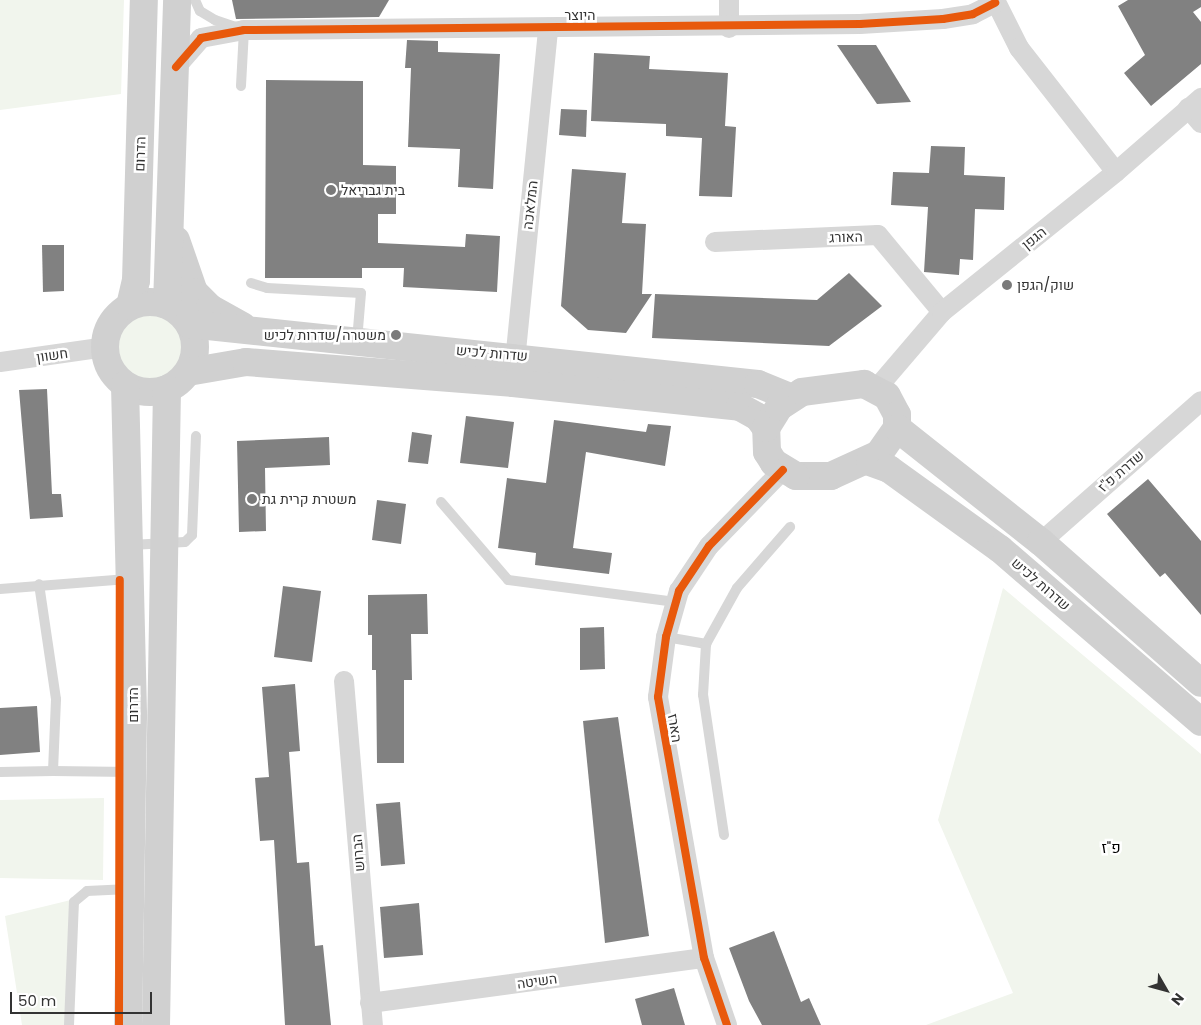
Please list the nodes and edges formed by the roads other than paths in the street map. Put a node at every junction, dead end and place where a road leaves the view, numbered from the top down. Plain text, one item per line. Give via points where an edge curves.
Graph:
1 (144, 0) edge
2 (177, 0) edge
3 (195, 0) edge
4 (729, 0) edge
5 (997, 1) edge
6 (943, 10) edge
7 (548, 28) junction
8 (729, 28) junction
9 (244, 30) junction
10 (176, 67) junction
11 (241, 86) dead end
12 (1195, 103) edge
13 (1201, 123) edge
14 (1116, 172) junction
15 (169, 215) junction
16 (715, 242) dead end
17 (252, 283) dead end
18 (167, 305) junction
19 (130, 306) junction
20 (942, 312) junction
21 (189, 324) junction
22 (259, 334) junction
23 (357, 342) junction
24 (105, 347) junction
25 (516, 355) junction
26 (0, 362) edge
27 (178, 381) junction
28 (513, 382) junction
29 (125, 385) junction
30 (877, 388) junction
31 (791, 397) junction
32 (1201, 401) edge
33 (766, 428) junction
34 (897, 428) junction
35 (196, 436) dead end
36 (870, 462) junction
37 (783, 470) junction
38 (440, 502) dead end
39 (790, 527) dead end
40 (1041, 542) junction
41 (163, 543) junction
42 (131, 545) junction
43 (131, 579) junction
44 (39, 584) junction
45 (0, 589) edge
46 (676, 602) junction
47 (666, 637) junction
48 (706, 644) junction
49 (344, 681) dead end
50 (1201, 683) edge
51 (1201, 722) edge
52 (53, 771) junction
53 (0, 772) edge
54 (132, 772) junction
55 (724, 835) dead end
56 (130, 889) junction
57 (704, 958) junction
58 (370, 1003) junction
59 (69, 1025) edge
60 (128, 1025) edge
61 (156, 1025) edge
62 (374, 1025) edge
63 (727, 1025) edge

1 - 19 main road, הדרום via 136,281
2 - 10 main road
3 - 9 lane via 200,11
4 - 8 street
5 - 6 street, היוצר via 973,14
5 - 14 street via 1019,48
6 - 8 street, היוצר
7 - 8 street, היוצר
7 - 9 street, היוצר
7 - 25 street, המלאכה
9 - 10 street, היוצר via 201,38
9 - 11 lane
10 - 15 main road
12 - 13 street
12 - 14 street, הגפן
14 - 20 street, הגפן
15 - 18 main road
15 - 22 main road via 194,292 210,308
16 - 20 street, האורג via 878,235
17 - 23 lane via 266,288 361,293
18 - 19 main road
18 - 21 main road
19 - 24 main road via 112,323
20 - 30 street, הגפן
21 - 22 main road, שדרות לכיש
21 - 27 main road via 195,353
22 - 23 main road, שדרות לכיש
23 - 25 main road, שדרות לכיש
24 - 26 street, חשוון
24 - 29 main road via 107,362
25 - 28 street, המלאכה
25 - 31 main road, שדרות לכיש via 758,384
27 - 28 main road, שדרות לכיש via 246,362
27 - 29 main road via 146,392
27 - 41 main road, הדרום
28 - 33 main road, שדרות לכיש via 740,407 758,417
29 - 42 main road, הדרום
30 - 31 main road via 864,384 834,385
30 - 34 main road via 893,405
31 - 33 main road
32 - 40 street, שדרת פ"ז
33 - 37 main road via 767,452
34 - 36 main road
34 - 40 main road
35 - 41 lane via 192,535 185,542
36 - 37 main road via 831,476 796,476
36 - 51 main road, שדרות לכיש via 889,469 1000,549
37 - 46 street, הארז via 709,546
38 - 46 lane via 508,580
39 - 48 lane via 737,588
40 - 50 main road
41 - 42 lane
41 - 61 main road, הדרום
42 - 43 main road, הדרום
43 - 44 lane
43 - 54 main road, הדרום
44 - 45 lane
44 - 52 lane via 56,699
46 - 47 street, הארז
47 - 48 lane
47 - 57 street, הארז via 658,697
48 - 55 lane via 703,695
49 - 58 street, הברוש
52 - 53 lane
52 - 54 lane
54 - 56 main road, הדרום
56 - 59 lane via 87,891 74,902
56 - 60 main road, הדרום
57 - 58 street, השיטה
57 - 63 street, הארז
58 - 62 street, הברוש

